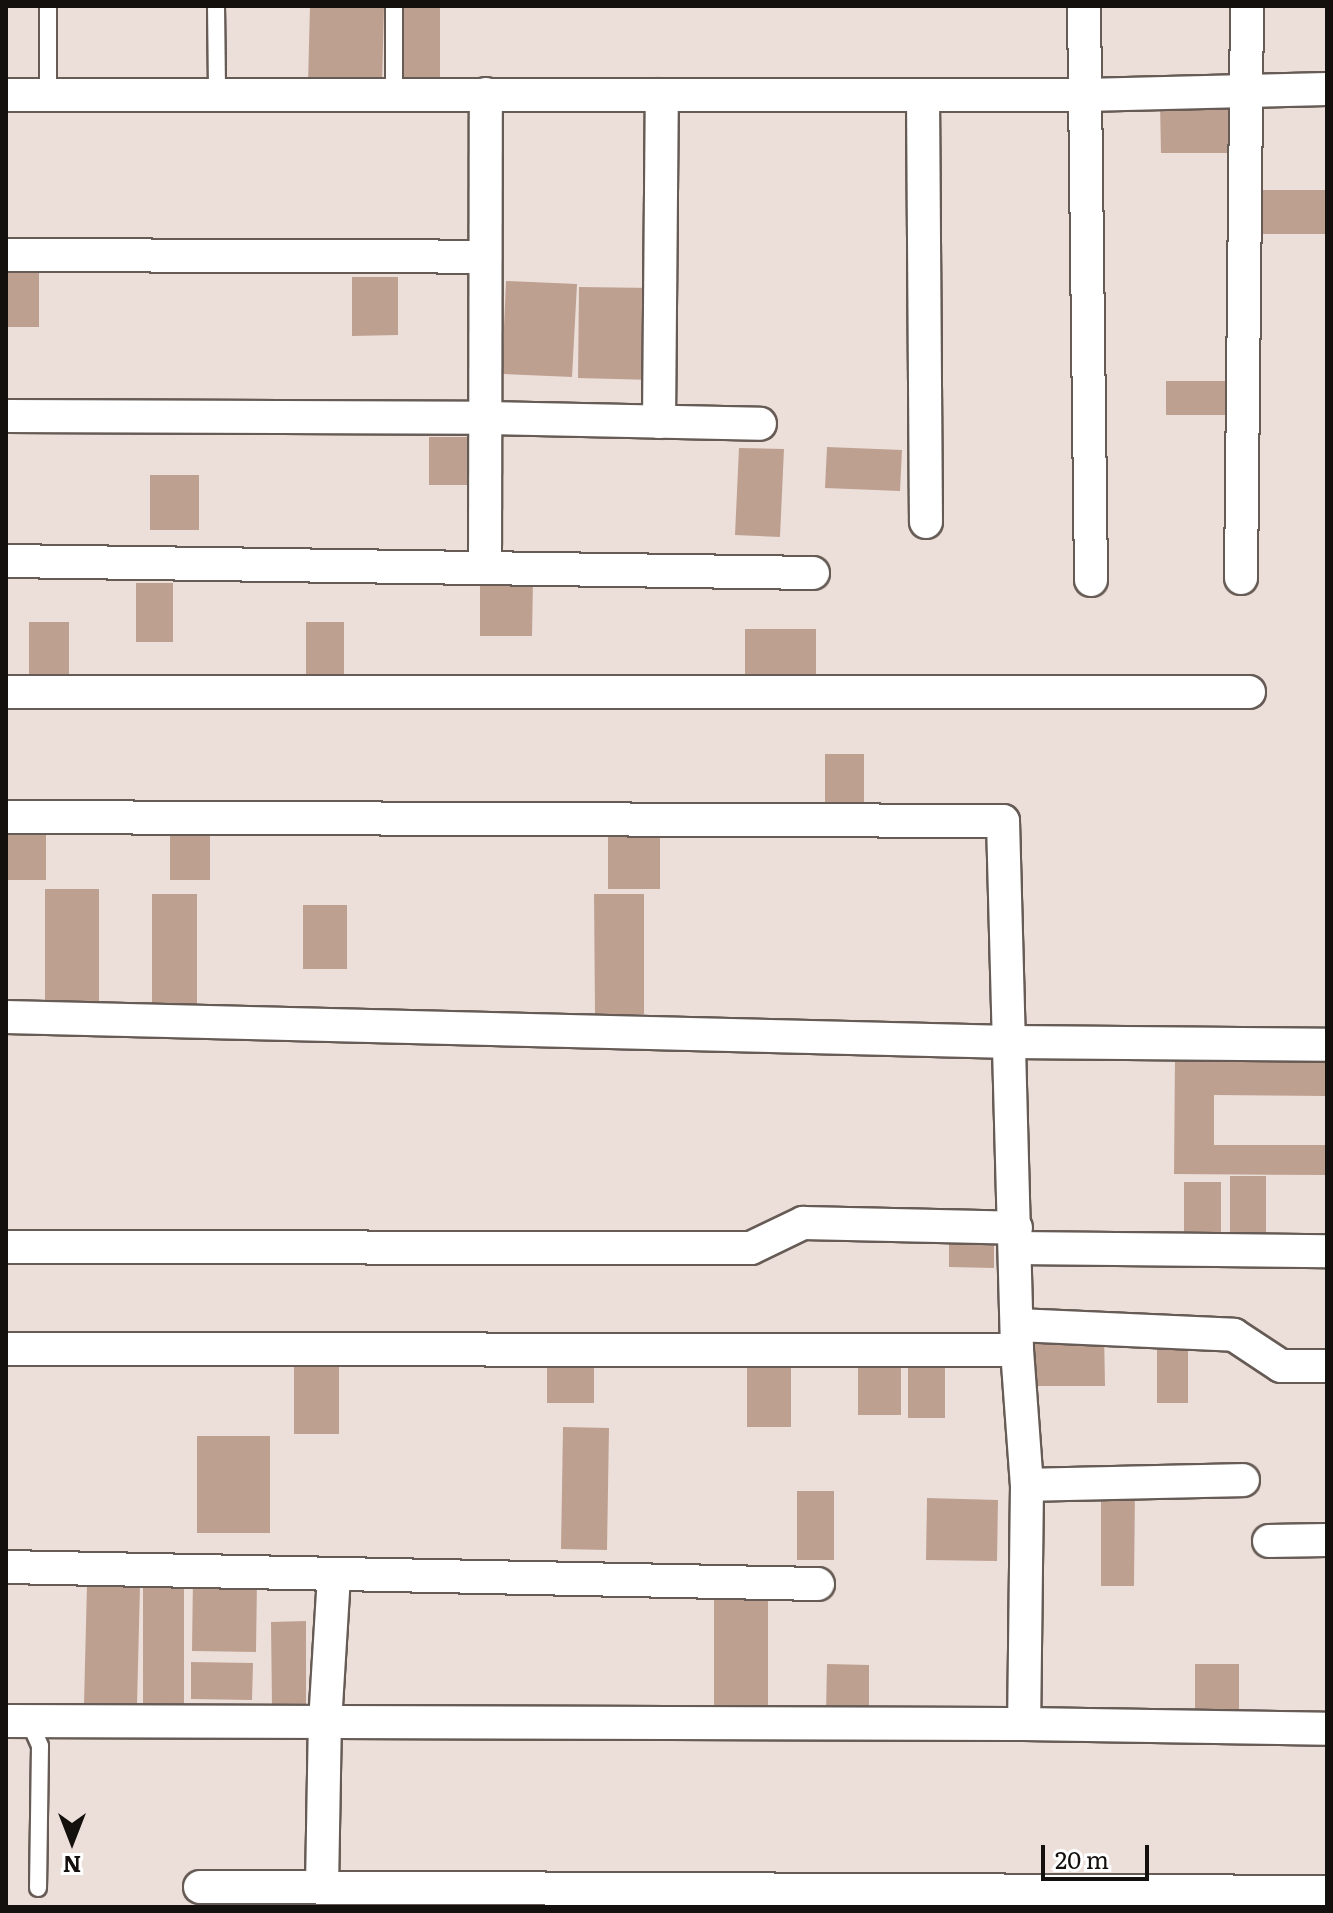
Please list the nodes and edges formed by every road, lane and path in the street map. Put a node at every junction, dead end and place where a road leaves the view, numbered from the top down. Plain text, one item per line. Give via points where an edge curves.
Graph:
1 (48, 6) edge
2 (216, 6) edge
3 (394, 6) edge
4 (1084, 6) edge
5 (1247, 6) edge
6 (1246, 89) junction
7 (1327, 89) edge
8 (48, 94) junction
9 (217, 94) junction
10 (394, 94) junction
11 (486, 94) junction
12 (6, 95) edge
13 (662, 95) junction
14 (1085, 95) junction
15 (923, 96) junction
16 (6, 255) edge
17 (485, 257) junction
18 (6, 416) edge
19 (485, 418) junction
20 (659, 422) junction
21 (760, 424) dead end
22 (926, 522) dead end
23 (6, 561) edge
24 (485, 567) junction
25 (813, 573) dead end
26 (1241, 578) dead end
27 (1091, 580) dead end
28 (6, 692) edge
29 (1249, 692) dead end
30 (6, 817) edge
31 (6, 1017) edge
32 (1011, 1042) junction
33 (1327, 1045) edge
34 (1016, 1238) junction
35 (6, 1247) edge
36 (1327, 1251) edge
37 (1017, 1338) junction
38 (6, 1349) edge
39 (1327, 1366) edge
40 (1243, 1480) dead end
41 (1027, 1485) junction
42 (1327, 1540) edge
43 (1269, 1541) dead end
44 (6, 1567) edge
45 (334, 1575) junction
46 (818, 1584) dead end
47 (17, 1721) edge
48 (325, 1723) junction
49 (1024, 1724) junction
50 (1327, 1729) edge
51 (200, 1887) dead end
52 (38, 1888) dead end
53 (322, 1888) junction
54 (1327, 1892) edge
55 (670, 1898) edge

1 - 8 lane
2 - 9 lane
3 - 10 lane
4 - 14 street
5 - 6 street
6 - 7 street
6 - 14 street
6 - 26 street
8 - 9 street
8 - 12 street
9 - 10 street
10 - 11 street
11 - 13 street
11 - 17 street
13 - 15 street
13 - 20 street
14 - 15 street
14 - 27 street
15 - 22 street
16 - 17 street
17 - 19 street
18 - 19 street
19 - 20 street
19 - 24 street
20 - 21 street
23 - 24 street
24 - 25 street
28 - 29 street
30 - 32 street via 1003,821
31 - 32 street
32 - 33 street
32 - 34 street
34 - 35 street via 803,1223 751,1248
34 - 36 street
34 - 37 street
37 - 38 street
37 - 39 street via 1234,1335 1281,1366
37 - 41 street
40 - 41 street
41 - 49 street
42 - 43 street
44 - 45 street
45 - 46 street
45 - 48 street
47 - 48 street
47 - 52 lane via 40,1746
48 - 49 street
48 - 53 street
49 - 50 street
51 - 53 street
53 - 55 street
54 - 55 street

